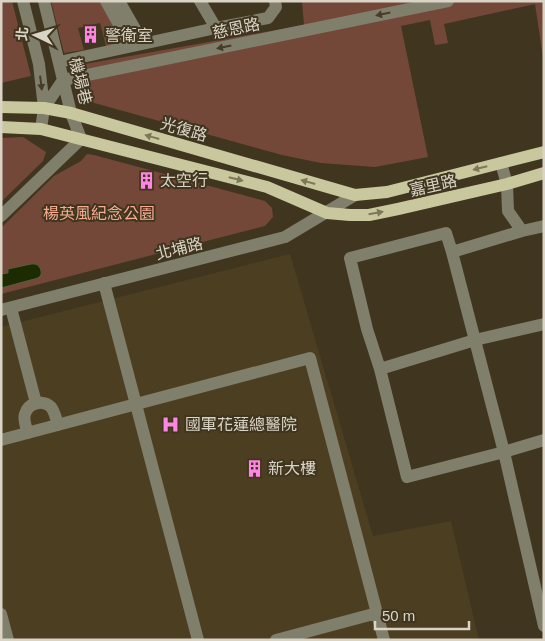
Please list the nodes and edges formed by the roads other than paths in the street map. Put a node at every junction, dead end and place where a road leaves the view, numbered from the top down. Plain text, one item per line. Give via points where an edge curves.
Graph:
1 (23, 1) edge
2 (44, 1) edge
3 (106, 1) edge
4 (119, 1) edge
5 (200, 1) edge
6 (275, 1) edge
7 (448, 1) edge
8 (216, 28) junction
9 (137, 45) junction
10 (59, 62) junction
11 (63, 80) junction
12 (1, 107) edge
13 (44, 108) junction
14 (72, 113) junction
15 (1, 127) edge
16 (41, 129) junction
17 (81, 139) junction
18 (544, 152) edge
19 (501, 163) junction
20 (544, 173) edge
21 (507, 184) junction
22 (355, 195) junction
23 (327, 213) junction
24 (1, 216) edge
25 (544, 226) edge
26 (522, 231) junction
27 (452, 252) junction
28 (104, 284) junction
29 (6, 309) edge
30 (544, 324) edge
31 (474, 340) junction
32 (380, 369) junction
33 (36, 403) junction
34 (136, 404) junction
35 (58, 425) junction
36 (28, 433) junction
37 (1, 440) edge
38 (544, 440) edge
39 (504, 452) junction
40 (377, 613) junction
41 (1, 614) edge
42 (544, 626) edge
43 (8, 640) edge
44 (198, 640) edge
45 (276, 640) edge
46 (384, 640) edge

1 -> 13 street via 39,64
2 - 10 street, 機場巷
3 - 9 street
4 - 9 street
5 - 8 street
6 - 8 street via 276,7 268,18
7 -> 11 street, 慈恩路
8 - 9 street
9 - 10 street
10 - 11 street, 機場巷
11 - 13 street
11 - 14 street, 機場巷
12 - 13 main road, 光復路
13 - 14 main road, 光復路
13 - 16 street
14 - 17 street, 機場巷
22 -> 14 main road, 光復路
15 - 16 main road
16 - 17 main road
17 -> 23 main road via 267,187
17 - 24 street
18 - 19 main road, 嘉里路
19 - 21 street
19 -> 22 main road, 嘉里路 via 387,192
20 - 21 main road, 嘉里路
23 -> 21 main road, 嘉里路 via 368,215
21 - 26 street via 508,211
22 - 23 street, 北埔路
23 - 28 street, 北埔路 via 286,237
25 - 26 street
26 - 27 street
27 - 31 street
27 - 32 street via 446,233 350,258
28 - 29 street, 北埔路
28 - 34 street
29 - 33 street
30 - 31 street
31 - 32 street
31 - 39 street
32 - 39 street via 407,477
33 - 35 street via 51,407
33 - 36 street via 25,414
34 - 35 street
34 - 40 street via 310,358
34 - 44 street
35 - 36 street
36 - 37 street
38 - 39 street
39 - 42 street
40 - 45 street
40 - 46 street
41 - 43 street

